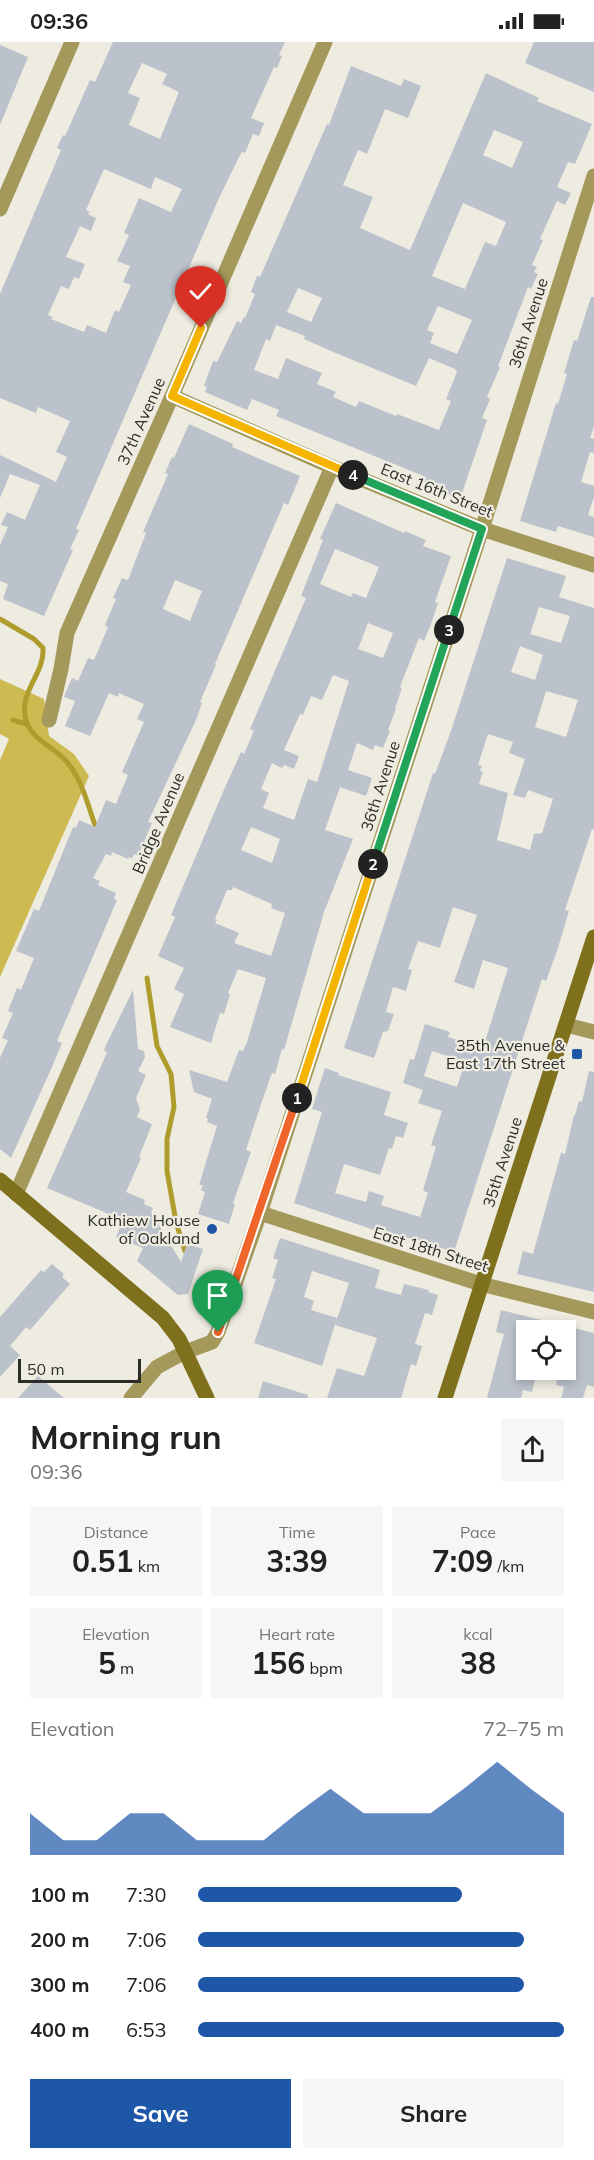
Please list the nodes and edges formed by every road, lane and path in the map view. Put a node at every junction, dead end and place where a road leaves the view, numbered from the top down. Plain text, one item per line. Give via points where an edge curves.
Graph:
1 (72, 42) edge
2 (325, 42) edge
3 (594, 176) edge
4 (0, 209) edge
5 (172, 396) junction
6 (332, 467) junction
7 (482, 529) junction
8 (594, 565) edge
9 (49, 720) dead end
10 (594, 937) edge
11 (566, 1025) junction
12 (594, 1032) edge
13 (0, 1180) edge
14 (16, 1194) junction
15 (260, 1213) junction
16 (481, 1284) junction
17 (594, 1312) edge
18 (185, 1352) junction
19 (131, 1398) edge
20 (207, 1398) edge
21 (444, 1398) edge

1 - 4 street
2 - 5 street, 37th Avenue
3 - 7 street, 36th Avenue
5 - 6 street, East 16th Street
5 - 9 street, 37th Avenue via 67,633
6 - 7 street, East 16th Street
6 - 14 street, Bridge Avenue
7 - 8 street, East 16th Street
7 - 15 street, 36th Avenue
10 - 11 main road, 35th Avenue
11 - 12 street
11 - 16 main road, 35th Avenue
13 - 14 main road
14 - 18 main road via 163,1318
15 - 16 street, East 18th Street
15 - 18 street, 36th Avenue via 218,1332 212,1342
16 - 17 street, East 18th Street
16 - 21 main road, 35th Avenue
18 - 19 street, 36th Avenue via 157,1367
18 - 20 main road

